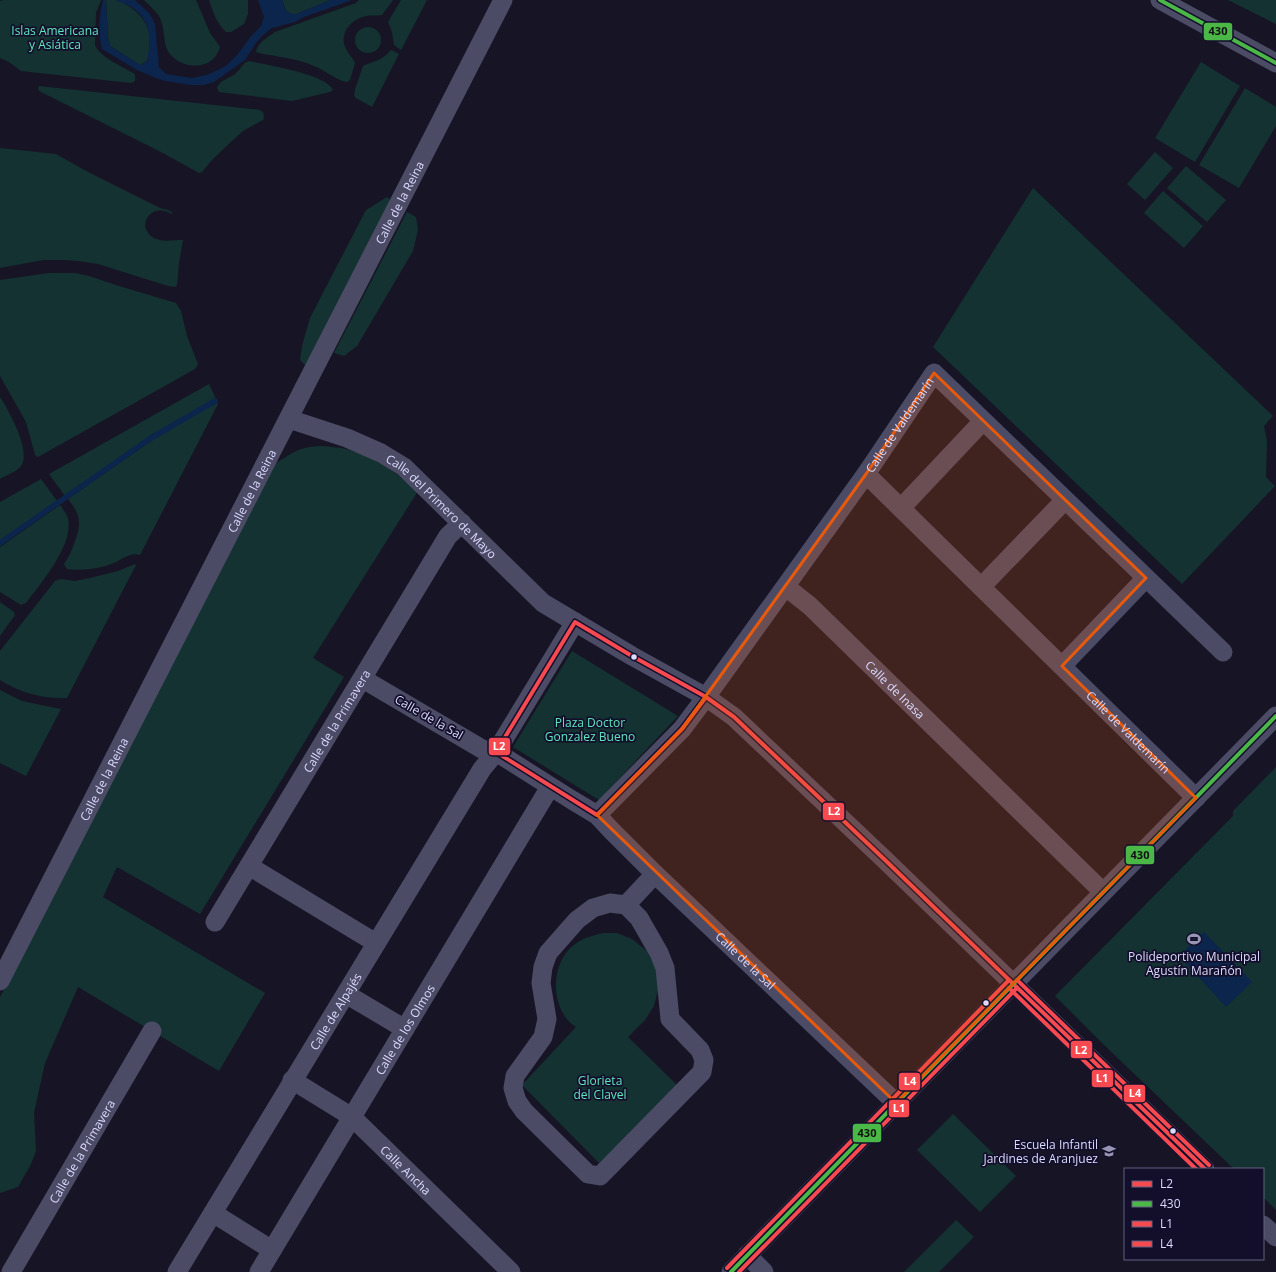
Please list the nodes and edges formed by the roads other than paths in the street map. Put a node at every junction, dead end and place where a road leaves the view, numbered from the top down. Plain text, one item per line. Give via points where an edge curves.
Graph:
1 (503, 0) edge
2 (1160, 0) edge
3 (1276, 63) edge
4 (289, 419) junction
5 (983, 421) junction
6 (866, 474) junction
7 (1065, 500) junction
8 (900, 508) junction
9 (462, 523) junction
10 (1146, 578) junction
11 (786, 587) junction
12 (981, 587) junction
13 (575, 622) junction
14 (1223, 652) dead end
15 (1062, 666) junction
16 (363, 678) junction
17 (706, 697) junction
18 (1276, 716) edge
19 (496, 752) junction
20 (550, 787) junction
21 (1196, 798) junction
22 (597, 815) junction
23 (249, 866) junction
24 (655, 874) junction
25 (1103, 892) junction
26 (626, 905) junction
27 (215, 922) dead end
28 (376, 943) junction
29 (0, 981) edge
30 (1013, 984) junction
31 (346, 994) junction
32 (405, 1029) junction
33 (152, 1031) dead end
34 (292, 1080) junction
35 (896, 1103) junction
36 (352, 1117) junction
37 (1204, 1168) edge
38 (213, 1213) junction
39 (1264, 1226) edge
40 (1276, 1237) edge
41 (272, 1250) junction
42 (747, 1255) junction
43 (502, 1269) edge
44 (11, 1272) edge
45 (177, 1272) edge
46 (259, 1272) edge
47 (731, 1272) edge
48 (764, 1272) edge

1 - 4 street, Calle de la Reina
2 - 3 street
4 - 9 street, Calle del Primero de Mayo via 347,438 381,453 404,467
4 - 29 street, Calle de la Reina
5 - 6 street, Calle de Valdemarín via 934,373
5 - 7 street, Calle de Valdemarín
5 - 8 street
6 - 8 street, Calle de Valdemarín
6 - 11 street
7 - 10 street, Calle de Valdemarín
7 - 12 street
8 - 12 street, Calle de Valdemarín
9 - 13 street, Calle del Primero de Mayo via 543,603
9 - 16 street, Calle de la Primavera via 448,536
10 - 14 street, Calle de Valdemarín
10 - 15 street
11 - 17 street
11 - 25 street, Calle de Inasa via 810,606
12 - 15 street, Calle de Valdemarín
13 - 17 street, Calle del Primero de Mayo
13 - 19 street, Calle de Alpajés
15 - 21 street, Calle de Valdemarín
16 - 19 street, Calle de la Sal via 482,749
16 - 23 street, Calle de la Primavera
17 - 22 street via 682,729
17 - 30 street via 734,717
18 - 21 street
19 - 20 street, Calle de la Sal
19 - 28 street, Calle de Alpajés via 482,769
20 - 22 street, Calle de la Sal
20 - 32 street, Calle de los Olmos
21 - 25 street
22 - 24 street, Calle de la Sal
23 - 27 street, Calle de la Primavera
23 - 28 street
24 - 26 street
24 - 35 street, Calle de la Sal
25 - 30 street
26 - 26 street via 610,903 593,908 578,920 548,953 541,983 548,1018 543,1037 522,1064 515,1076 513,1088 517,1101 524,1111 588,1174 600,1176 702,1072 704,1060 700,1050 670,1019 665,968 640,918
28 - 31 street, Calle de Alpajés
30 - 35 street
30 - 37 street
31 - 32 street
31 - 34 street, Calle de Alpajés
32 - 36 street, Calle de los Olmos
33 - 44 street, Calle de la Primavera
34 - 36 street, Calle Ancha
34 - 38 street, Calle de Alpajés
35 - 42 street
36 - 41 street, Calle de los Olmos
36 - 43 street, Calle Ancha
38 - 41 street
38 - 45 street, Calle de Alpajés
39 - 40 street
41 - 46 street, Calle de los Olmos
42 - 47 street
42 - 48 street

